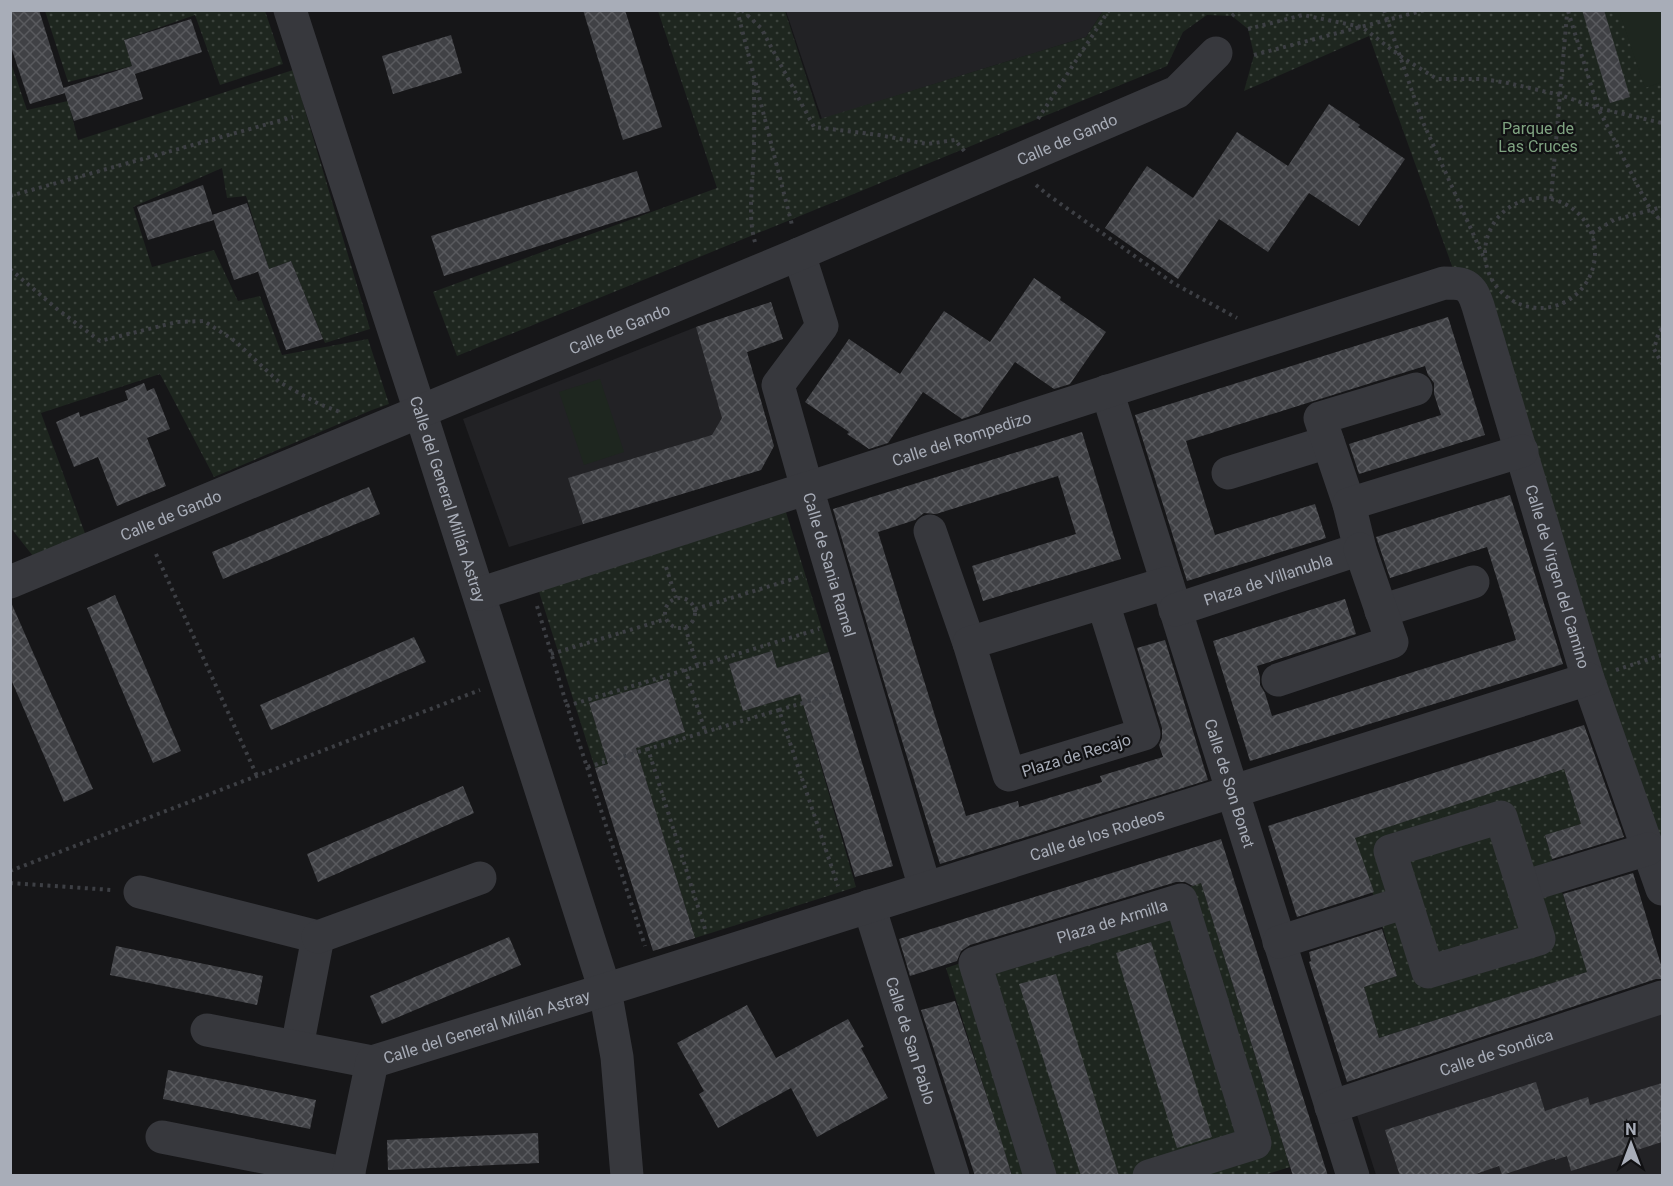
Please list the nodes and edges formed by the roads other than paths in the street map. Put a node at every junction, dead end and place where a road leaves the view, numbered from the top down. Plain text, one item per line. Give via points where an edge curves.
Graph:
1 (290, 10) edge
2 (1216, 53) dead end
3 (799, 254) junction
4 (1444, 283) joint
5 (1416, 389) dead end
6 (1107, 391) junction
7 (420, 411) junction
8 (1328, 442) junction
9 (1522, 451) junction
10 (1228, 473) dead end
11 (807, 488) junction
12 (1349, 504) junction
13 (930, 531) dead end
14 (1360, 549) junction
15 (10, 582) edge
16 (1473, 582) dead end
17 (478, 594) junction
18 (1171, 597) junction
19 (1103, 603) junction
20 (1381, 611) junction
21 (969, 643) junction
22 (1602, 674) junction
23 (1278, 680) dead end
24 (1232, 791) junction
25 (1648, 849) junction
26 (480, 878) dead end
27 (1523, 887) junction
28 (925, 888) junction
29 (1662, 889) edge
30 (140, 892) road end
31 (855, 901) junction
32 (1406, 902) junction
33 (318, 937) junction
34 (1279, 942) junction
35 (605, 990) junction
36 (1662, 997) edge
37 (207, 1030) dead end
38 (297, 1047) junction
39 (372, 1062) junction
40 (1331, 1107) junction
41 (162, 1137) dead end
42 (1186, 1170) edge
43 (348, 1175) edge
44 (627, 1176) edge
45 (953, 1176) edge
46 (1040, 1176) edge
47 (1149, 1176) edge
48 (1353, 1176) edge

1 - 7 street, Calle del General Millán Astray
2 - 3 street, Calle de Gando via 1177,92
3 - 7 street, Calle de Gando
3 - 11 street, Calle de Sania Ramel via 822,326 778,385
4 - 6 street, Calle del Rompedizo
4 - 9 street, Calle de Virgen del Camino via 1459,283 1473,292
5 - 8 street via 1320,418
6 - 11 street, Calle del Rompedizo
6 - 18 street, Calle de Son Bonet
7 - 15 street, Calle de Gando
7 - 17 street, Calle del General Millán Astray
8 - 10 street
8 - 12 street
9 - 12 street
9 - 22 street, Calle de Virgen del Camino
11 - 17 street, Calle del Rompedizo
11 - 28 street, Calle de Sania Ramel
12 - 14 street
13 - 21 street, Plaza de Recajo
14 - 18 street, Plaza de Villanubla
14 - 20 street
16 - 20 street
17 - 35 street, Calle del General Millán Astray
18 - 19 street
18 - 24 street, Calle de Son Bonet
19 - 21 street
19 - 21 street, Plaza de Recajo via 1144,734 1009,775
20 - 23 street via 1392,642
22 - 24 street, Calle de los Rodeos
22 - 25 street, Calle de Virgen del Camino
24 - 28 street, Calle de los Rodeos
24 - 34 street, Calle de Son Bonet
25 - 27 street
25 - 29 street, Calle de Virgen del Camino
26 - 33 street
27 - 32 street via 1501,817 1390,851
27 - 32 street via 1539,939 1428,972
28 - 31 street, Calle de los Rodeos
30 - 33 street
31 - 35 street, Calle de los Rodeos
31 - 45 street, Calle de San Pablo
32 - 34 street
33 - 38 street
34 - 40 street, Calle de Son Bonet
35 - 39 street, Calle del General Millán Astray
35 - 44 street, Calle del General Millán Astray via 616,1057
36 - 40 street, Calle de Sondica
37 - 38 street, Calle del General Millán Astray
38 - 39 street, Calle del General Millán Astray
39 - 43 street
40 - 48 street, Calle de Son Bonet
41 - 43 street
42 - 46 street, Plaza de Armilla via 1256,1143 1181,900 975,963
42 - 47 street, Plaza de Armilla

